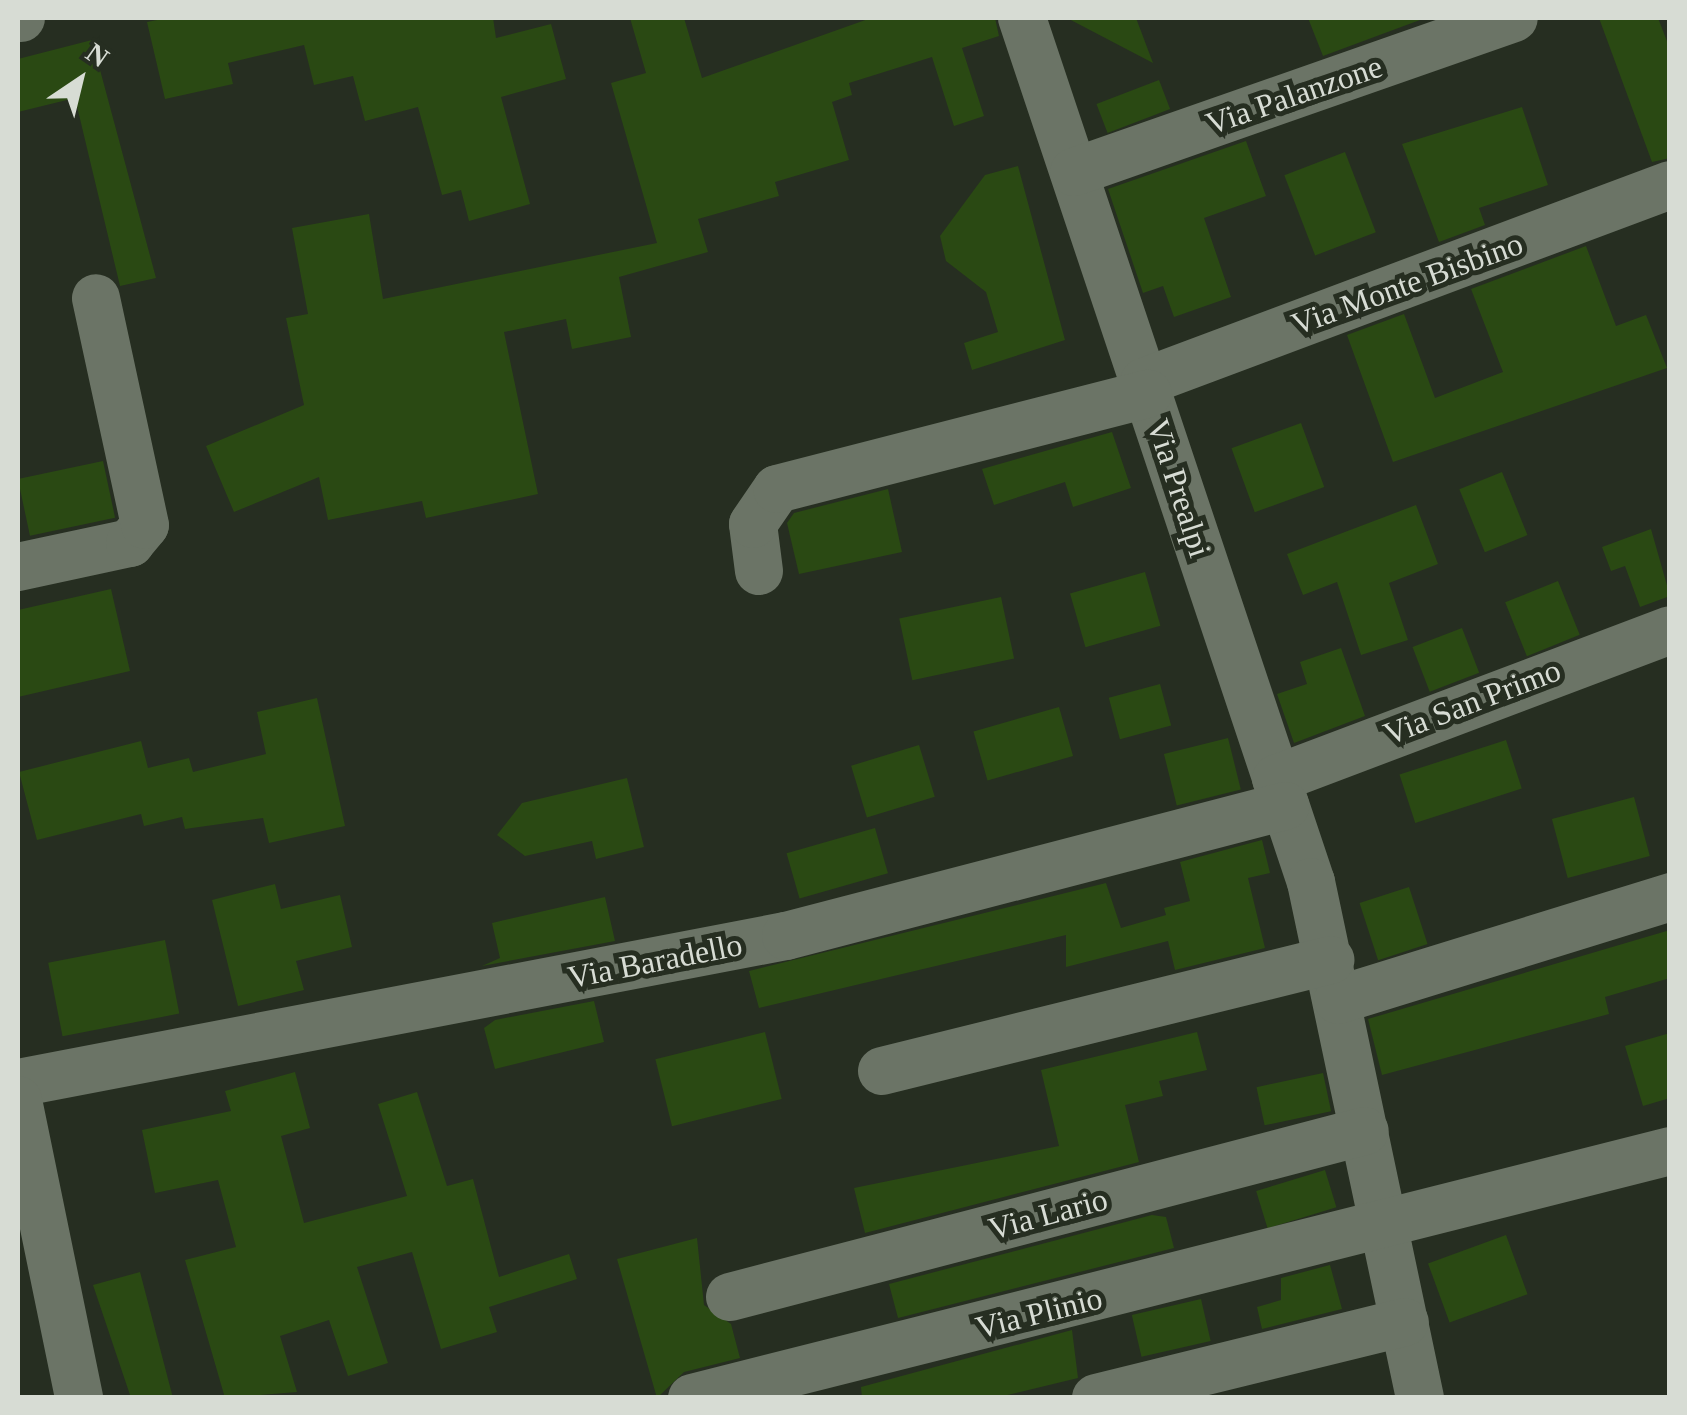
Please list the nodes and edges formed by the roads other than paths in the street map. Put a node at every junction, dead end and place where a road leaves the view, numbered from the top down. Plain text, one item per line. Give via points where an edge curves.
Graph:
1 (1022, 18) edge
2 (1514, 18) edge
3 (1074, 172) junction
4 (1670, 185) edge
5 (96, 298) dead end
6 (1146, 388) junction
7 (18, 567) edge
8 (760, 571) dead end
9 (1670, 630) edge
10 (1281, 792) junction
11 (1670, 897) edge
12 (1334, 980) junction
13 (882, 1071) dead end
14 (18, 1083) edge
15 (18, 1100) edge
16 (1365, 1131) junction
17 (1670, 1151) edge
18 (26, 1188) edge
19 (1386, 1228) junction
20 (730, 1297) dead end
21 (1405, 1322) junction
22 (79, 1398) edge
23 (692, 1398) edge
24 (1096, 1398) edge
25 (1420, 1398) edge

1 - 3 street, Via Prealpi
2 - 3 street, Via Palanzone
3 - 6 street, Via Prealpi
4 - 6 street, Via Monte Bisbino
5 - 7 street via 145,525 130,543
6 - 8 street, Via Monte Bisbino via 777,489 753,524
6 - 10 street, Via Prealpi
9 - 10 street, Via San Primo
10 - 12 street, Via Prealpi
10 - 14 street, Via Baradello via 786,936
11 - 12 street
12 - 13 street
12 - 16 street, Via Prealpi
15 - 18 street
16 - 19 street, Via Prealpi
16 - 20 street, Via Lario
17 - 19 street
18 - 22 street
19 - 21 street, Via Prealpi
19 - 23 street, Via Plinio
21 - 24 street
21 - 25 street, Via Prealpi

